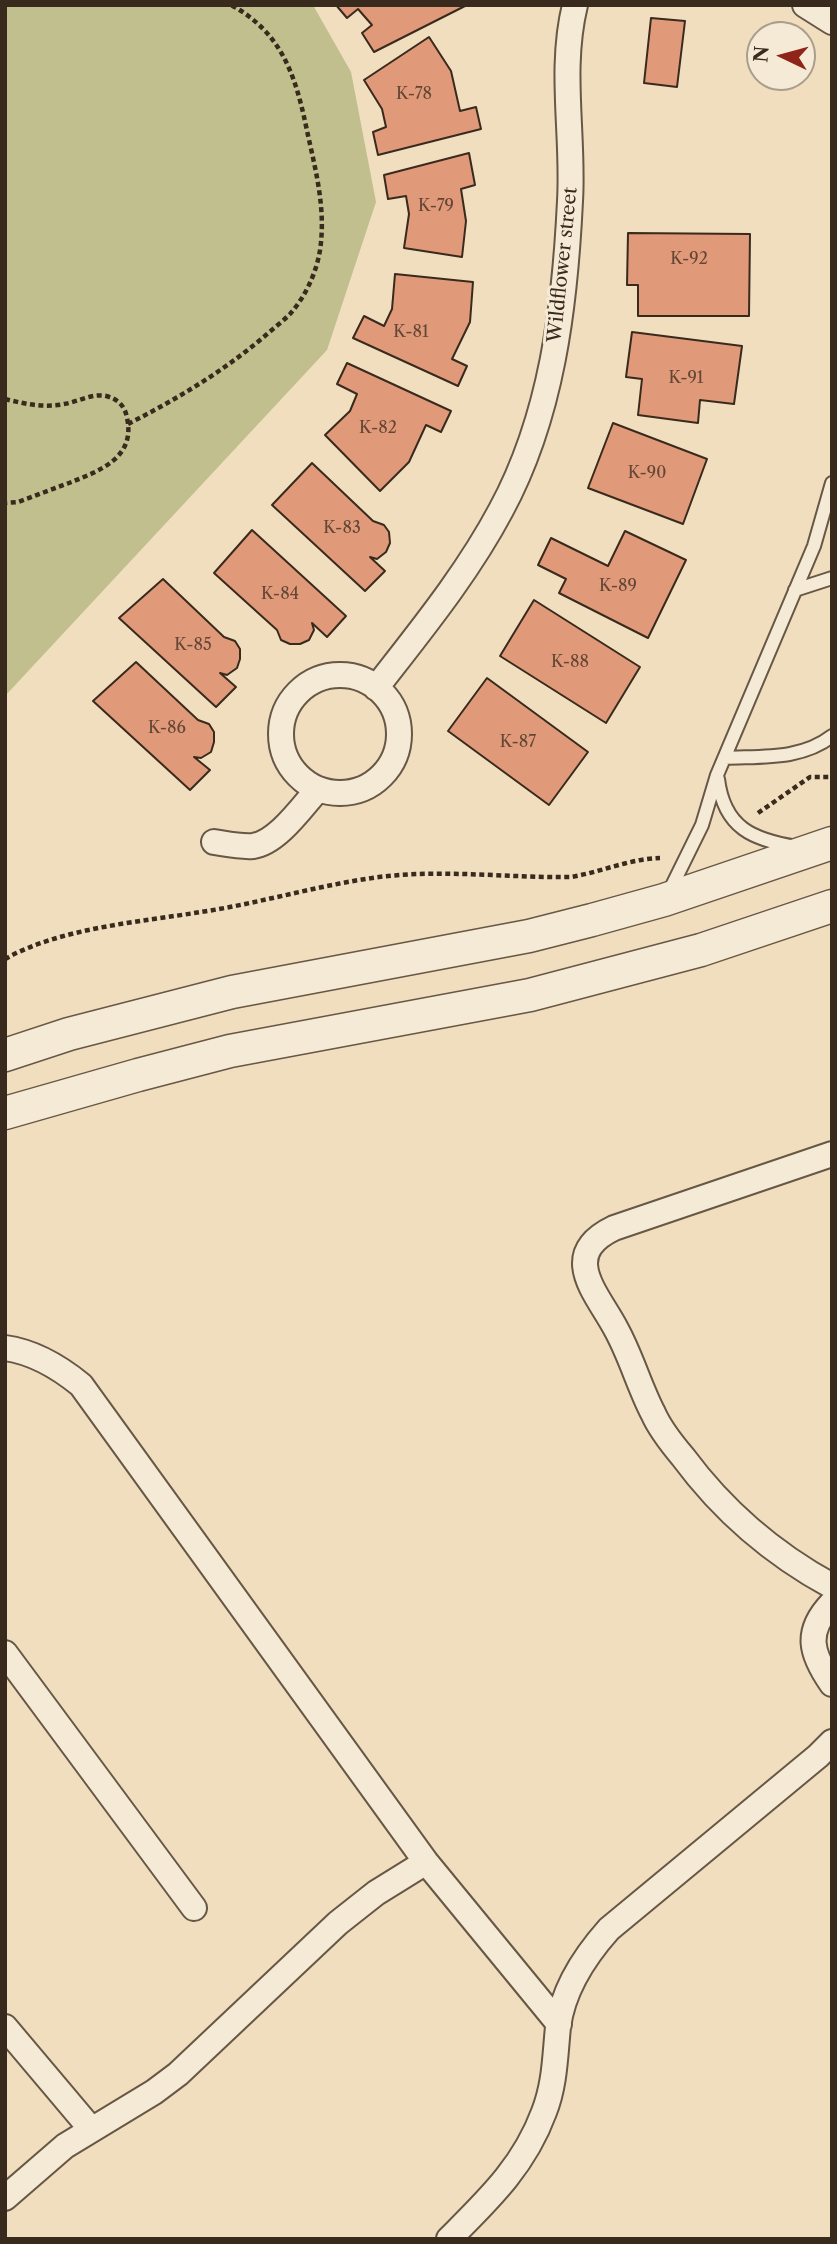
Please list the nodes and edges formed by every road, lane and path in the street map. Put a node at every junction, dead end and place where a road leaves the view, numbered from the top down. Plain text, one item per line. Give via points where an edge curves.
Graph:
1 (231, 5) edge
2 (575, 5) edge
3 (804, 5) edge
4 (832, 22) edge
5 (5, 399) edge
6 (128, 424) junction
7 (832, 483) edge
8 (5, 503) edge
9 (832, 578) edge
10 (795, 590) junction
11 (376, 688) junction
12 (832, 736) edge
13 (725, 758) junction
14 (718, 775) junction
15 (832, 777) edge
16 (318, 789) junction
17 (738, 824) junction
18 (694, 841) junction
19 (214, 842) dead end
20 (824, 846) edge
21 (664, 900) junction
22 (832, 906) edge
23 (5, 959) edge
24 (5, 1055) edge
25 (5, 1113) edge
26 (832, 1154) edge
27 (5, 1348) edge
28 (832, 1586) edge
29 (832, 1602) edge
30 (5, 1653) edge
31 (832, 1685) edge
32 (832, 1741) edge
33 (426, 1862) junction
34 (194, 1908) dead end
35 (559, 2024) junction
36 (5, 2027) edge
37 (91, 2129) junction
38 (5, 2198) edge
39 (449, 2239) edge

1 - 6 path via 271,37 293,74 323,218 315,269 290,313 253,346 213,376
2 - 11 street, Wildflower street via 568,54 571,176 567,255 545,393 527,452 502,508 471,561
3 - 4 street
5 - 6 path via 50,406 102,395 122,404
6 - 8 path via 127,440 110,465
7 - 10 lane via 814,546
9 - 10 lane
10 - 13 lane
11 - 16 street via 388,700 399,731 391,764 367,787 334,793
11 - 16 street via 362,679 329,676 299,691 289,705 281,737 285,753 292,769
12 - 13 lane via 795,754
13 - 14 lane
14 - 17 lane via 722,801
14 - 18 lane
15 - 17 path via 810,777
16 - 19 street via 279,832 262,843
17 - 20 lane via 767,842
18 - 21 lane
18 - 23 path via 677,857 641,858 571,877 416,874 343,883 48,941
20 - 21 street
21 - 24 street via 529,936 232,992
22 - 25 street via 701,950 530,995 230,1051
26 - 28 street via 614,1228 593,1243 584,1268 653,1414 695,1474 760,1539 796,1567
27 - 33 street via 36,1356 81,1385
29 - 31 street via 822,1612 813,1639 814,1654
30 - 34 street
32 - 35 street via 609,1929 577,1971
33 - 35 street
33 - 37 street via 338,1923 178,2074
35 - 39 street via 553,2083 534,2136 505,2181
36 - 37 street
37 - 38 street

